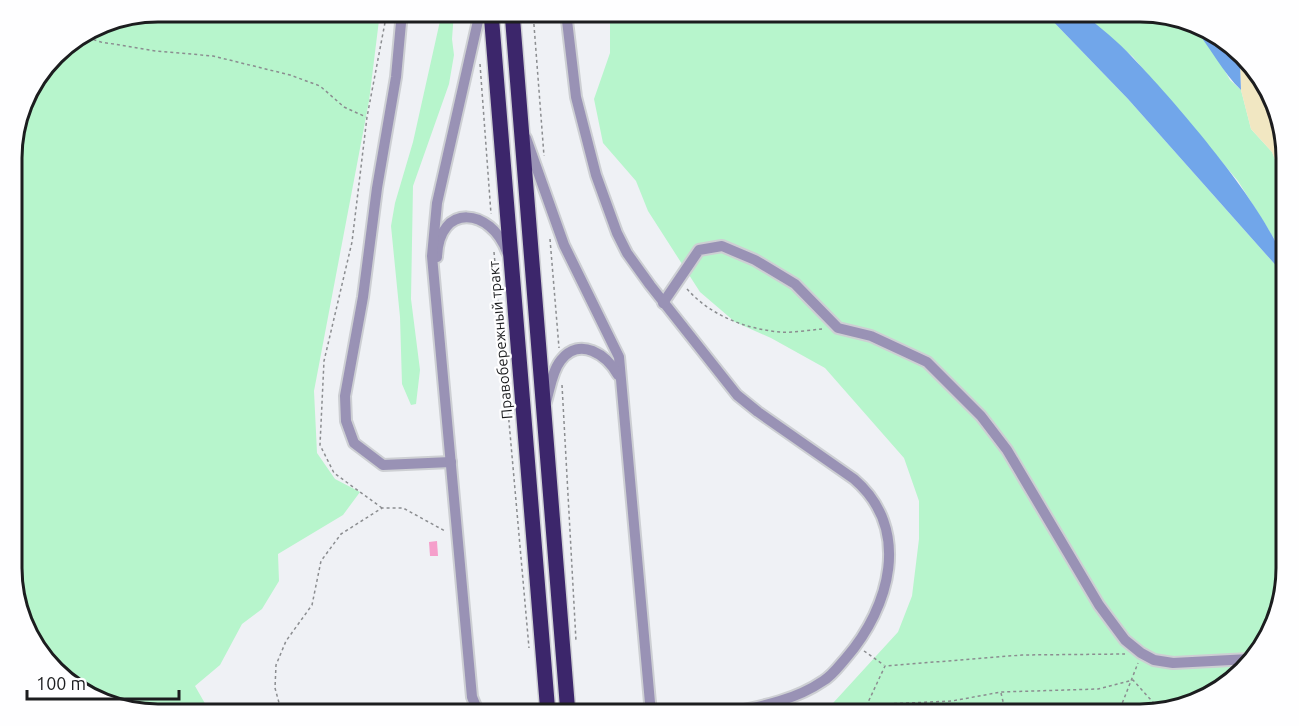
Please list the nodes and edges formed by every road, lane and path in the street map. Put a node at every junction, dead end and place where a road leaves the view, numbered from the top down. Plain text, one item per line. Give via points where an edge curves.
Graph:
1 (385, 23) edge
2 (401, 23) edge
3 (478, 23) edge
4 (492, 23) edge
5 (513, 23) edge
6 (534, 23) edge
7 (567, 23) edge
8 (94, 40) edge
9 (479, 55) dead end
10 (367, 117) junction
11 (522, 127) junction
12 (545, 166) dead end
13 (492, 228) junction
14 (550, 235) dead end
15 (494, 251) dead end
16 (511, 265) junction
17 (678, 279) junction
18 (436, 290) junction
19 (663, 303) junction
20 (838, 328) junction
21 (560, 361) junction
22 (562, 384) dead end
23 (623, 384) junction
24 (545, 408) junction
25 (451, 462) junction
26 (382, 508) junction
27 (457, 537) junction
28 (576, 640) dead end
29 (860, 648) dead end
30 (1141, 654) junction
31 (530, 655) dead end
32 (1241, 659) edge
33 (885, 666) junction
34 (1133, 680) junction
35 (1001, 692) junction
36 (768, 703) edge
37 (868, 703) edge
38 (902, 703) edge
39 (1004, 703) edge
40 (1123, 703) edge
41 (1153, 703) edge
42 (279, 704) edge
43 (475, 704) edge
44 (547, 704) edge
45 (567, 704) edge
46 (650, 704) edge

1 - 10 path
2 - 25 street via 363,297 345,396 346,421 354,443 383,465
3 - 18 street via 432,233
4 - 16 highway, Правобережный тракт
5 - 11 highway
6 - 12 path
7 - 19 street via 576,97 605,204 627,253
8 - 10 path via 213,56 290,75 320,86 344,107
9 - 13 path
10 - 26 path via 352,243 324,361 320,445 334,473
11 - 23 street via 564,245 619,357
11 - 24 highway
13 - 16 street via 503,242
13 - 18 street via 478,218 466,216 445,228 438,245
14 - 21 path
15 - 31 path
16 - 44 highway, Правобережный тракт
17 - 19 street
17 - 20 path via 701,305 724,318 780,332
17 - 20 street via 699,250 722,246 795,284
18 - 25 street
19 - 36 street via 737,395 869,492 884,519 888,571 877,613 857,645 826,680 810,690
20 - 30 street via 872,336 927,362 981,416 1007,450 1099,605 1125,640
21 - 23 street via 571,352 588,349 602,354
21 - 24 street
22 - 28 path
23 - 46 street
24 - 45 highway
25 - 27 street
26 - 27 path via 403,508
26 - 42 path via 340,534 321,561 312,604 286,641 276,665
27 - 43 street
29 - 33 path
30 - 32 street via 1173,663
30 - 33 path via 1022,655
30 - 34 path
33 - 37 path
34 - 35 path via 1098,689
34 - 40 path
34 - 41 path
35 - 38 path via 952,701
35 - 39 path

